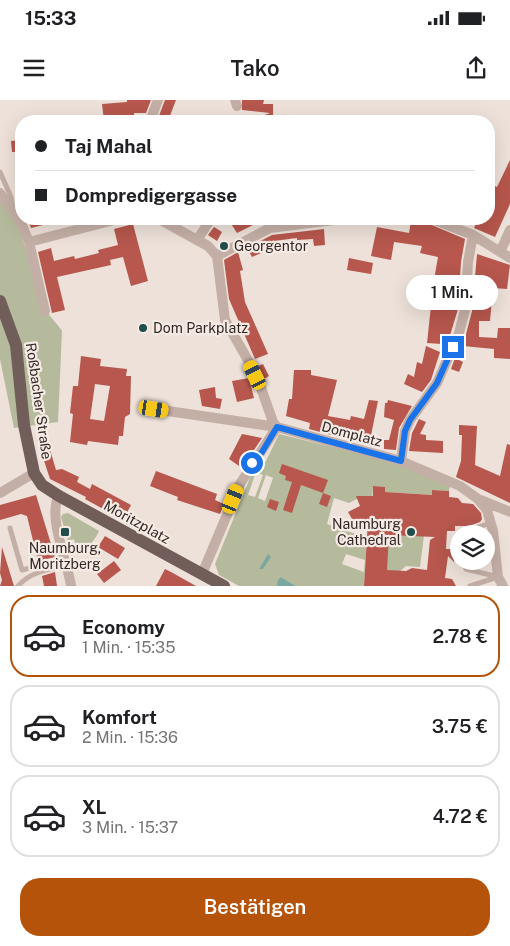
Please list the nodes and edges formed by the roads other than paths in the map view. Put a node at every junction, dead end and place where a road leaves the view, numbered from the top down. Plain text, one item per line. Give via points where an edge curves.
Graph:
1 (158, 100) edge
2 (152, 115) edge
3 (0, 172) edge
4 (0, 193) edge
5 (14, 213) joint
6 (20, 225) edge
7 (95, 225) edge
8 (171, 225) edge
9 (207, 225) edge
10 (294, 225) edge
11 (447, 225) edge
12 (510, 230) edge
13 (473, 235) junction
14 (198, 240) junction
15 (29, 242) junction
16 (500, 252) junction
17 (217, 256) junction
18 (510, 258) edge
19 (0, 301) edge
20 (45, 311) dead end
21 (154, 409) dead end
22 (277, 427) junction
23 (401, 461) junction
24 (34, 473) junction
25 (0, 493) edge
26 (59, 496) junction
27 (478, 499) junction
28 (510, 512) edge
29 (491, 523) junction
30 (485, 525) edge
31 (10, 528) dead end
32 (66, 563) junction
33 (469, 570) edge
34 (207, 580) edge
35 (500, 582) edge
36 (18, 586) edge
37 (71, 586) edge
38 (224, 586) edge
39 (470, 586) edge

1 - 2 street
3 - 5 lane
4 - 5 street
6 - 15 street
7 - 15 street
8 - 14 street
9 - 14 street
10 - 17 street via 270,228
11 - 13 street
12 - 16 street
13 - 16 street
13 - 23 street via 460,333 437,383 410,420 405,431
14 - 17 street
15 - 20 street
16 - 18 street
17 - 22 street via 225,320 249,362
19 - 24 main road, Roßbacher Straße via 16,345 24,425
21 - 22 street, Domplatz
22 - 23 street, Domplatz
22 - 34 street via 240,484
23 - 27 street, Domplatz via 460,486
24 - 25 street
24 - 26 main road, Roßbacher Straße via 42,485
26 - 32 street via 55,518
26 - 34 main road, Moritzplatz
27 - 28 street
27 - 29 street, Domplatz via 487,510
29 - 30 lane
29 - 35 street, Domplatz
31 - 32 lane via 22,570
32 - 36 lane via 42,571
32 - 37 street
33 - 35 lane
34 - 38 main road, Moritzplatz
35 - 39 lane

